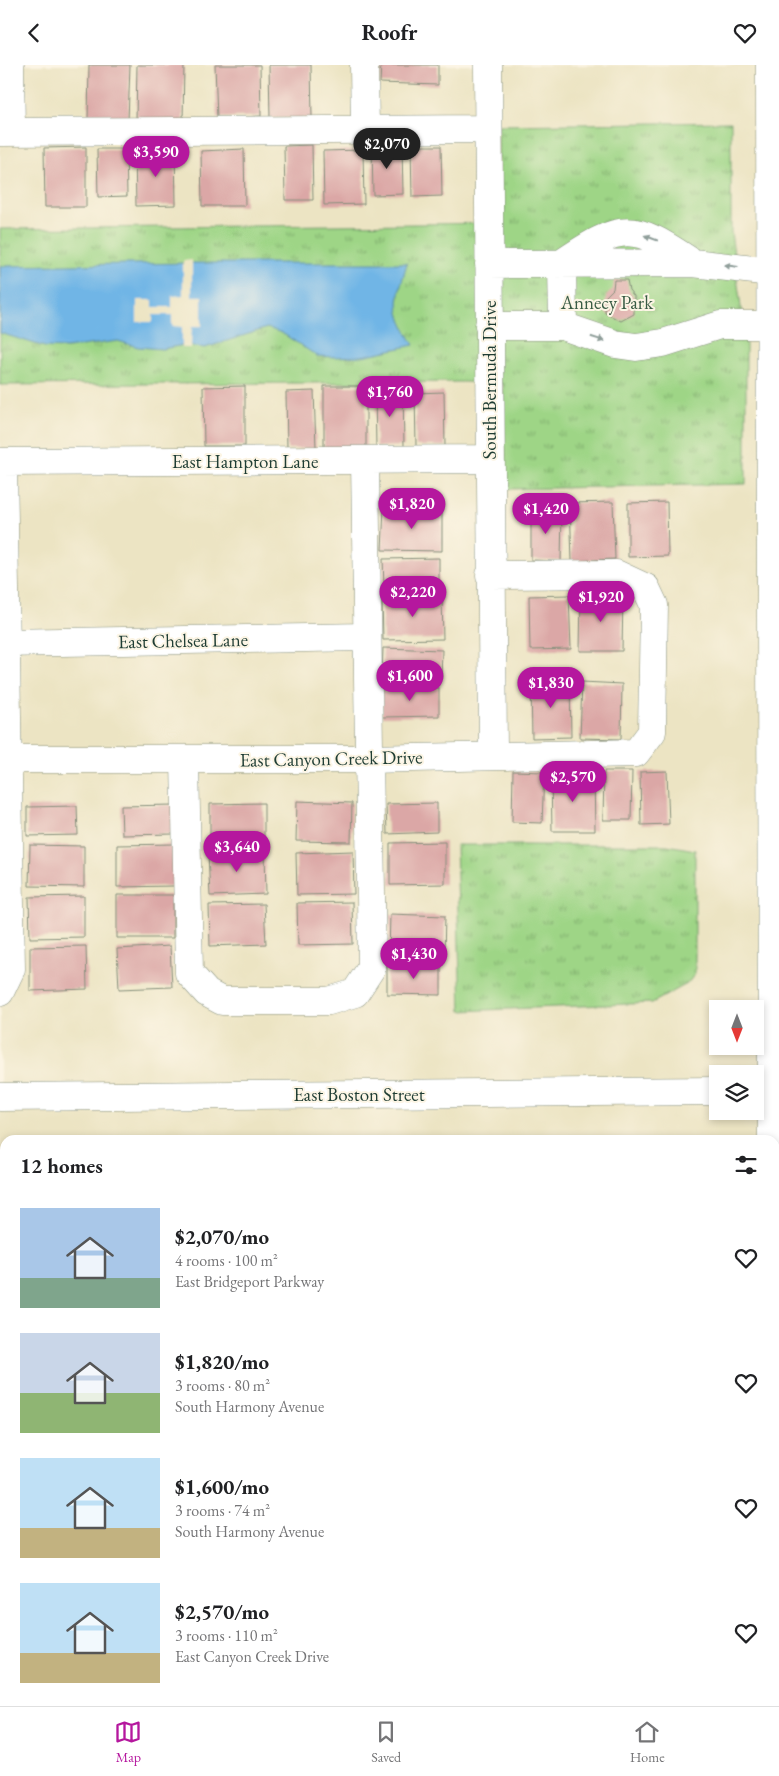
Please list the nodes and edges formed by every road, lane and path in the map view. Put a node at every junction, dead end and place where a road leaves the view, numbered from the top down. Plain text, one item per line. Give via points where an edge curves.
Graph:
1 (10, 65) edge
2 (364, 65) edge
3 (488, 65) edge
4 (770, 65) edge
5 (488, 129) junction
6 (365, 130) junction
7 (5, 132) edge
8 (562, 263) junction
9 (488, 264) junction
10 (774, 272) edge
11 (774, 325) edge
12 (489, 326) junction
13 (563, 326) junction
14 (489, 459) junction
15 (365, 460) junction
16 (1, 462) edge
17 (490, 575) junction
18 (366, 637) junction
19 (3, 643) edge
20 (493, 755) junction
21 (4, 759) edge
22 (186, 759) junction
23 (368, 759) junction
24 (0, 992) edge
25 (709, 1091) edge
26 (769, 1091) edge
27 (0, 1097) edge
28 (772, 1135) edge

1 - 7 street
2 - 6 street
3 - 5 street, South Bermuda Drive
4 - 10 street
5 - 6 street
5 - 9 street, South Bermuda Drive
6 - 7 street
8 - 9 street
10 -> 8 street via 693,263
8 - 13 street
9 - 12 street, South Bermuda Drive
10 - 11 street
13 -> 11 street via 615,344 636,347 663,343 720,325
11 - 26 street
12 - 13 street
12 - 14 street, South Bermuda Drive
14 - 15 street, East Hampton Lane
14 - 17 street, South Bermuda Drive
15 - 16 street, East Hampton Lane
15 - 18 street
16 - 19 street
17 - 20 street, South Bermuda Drive
17 - 20 street, East Canyon Creek Drive via 616,575 646,588 654,605 652,732 636,753
18 - 19 street, East Chelsea Lane
18 - 23 street
19 - 21 street
20 - 23 street, East Canyon Creek Drive
21 - 22 street, East Canyon Creek Drive
21 - 24 street via 11,969
22 - 23 street, East Canyon Creek Drive
22 - 23 street via 189,973 207,993 222,1001 329,1001 355,993 372,967
25 - 27 street, East Boston Street
26 - 28 street

